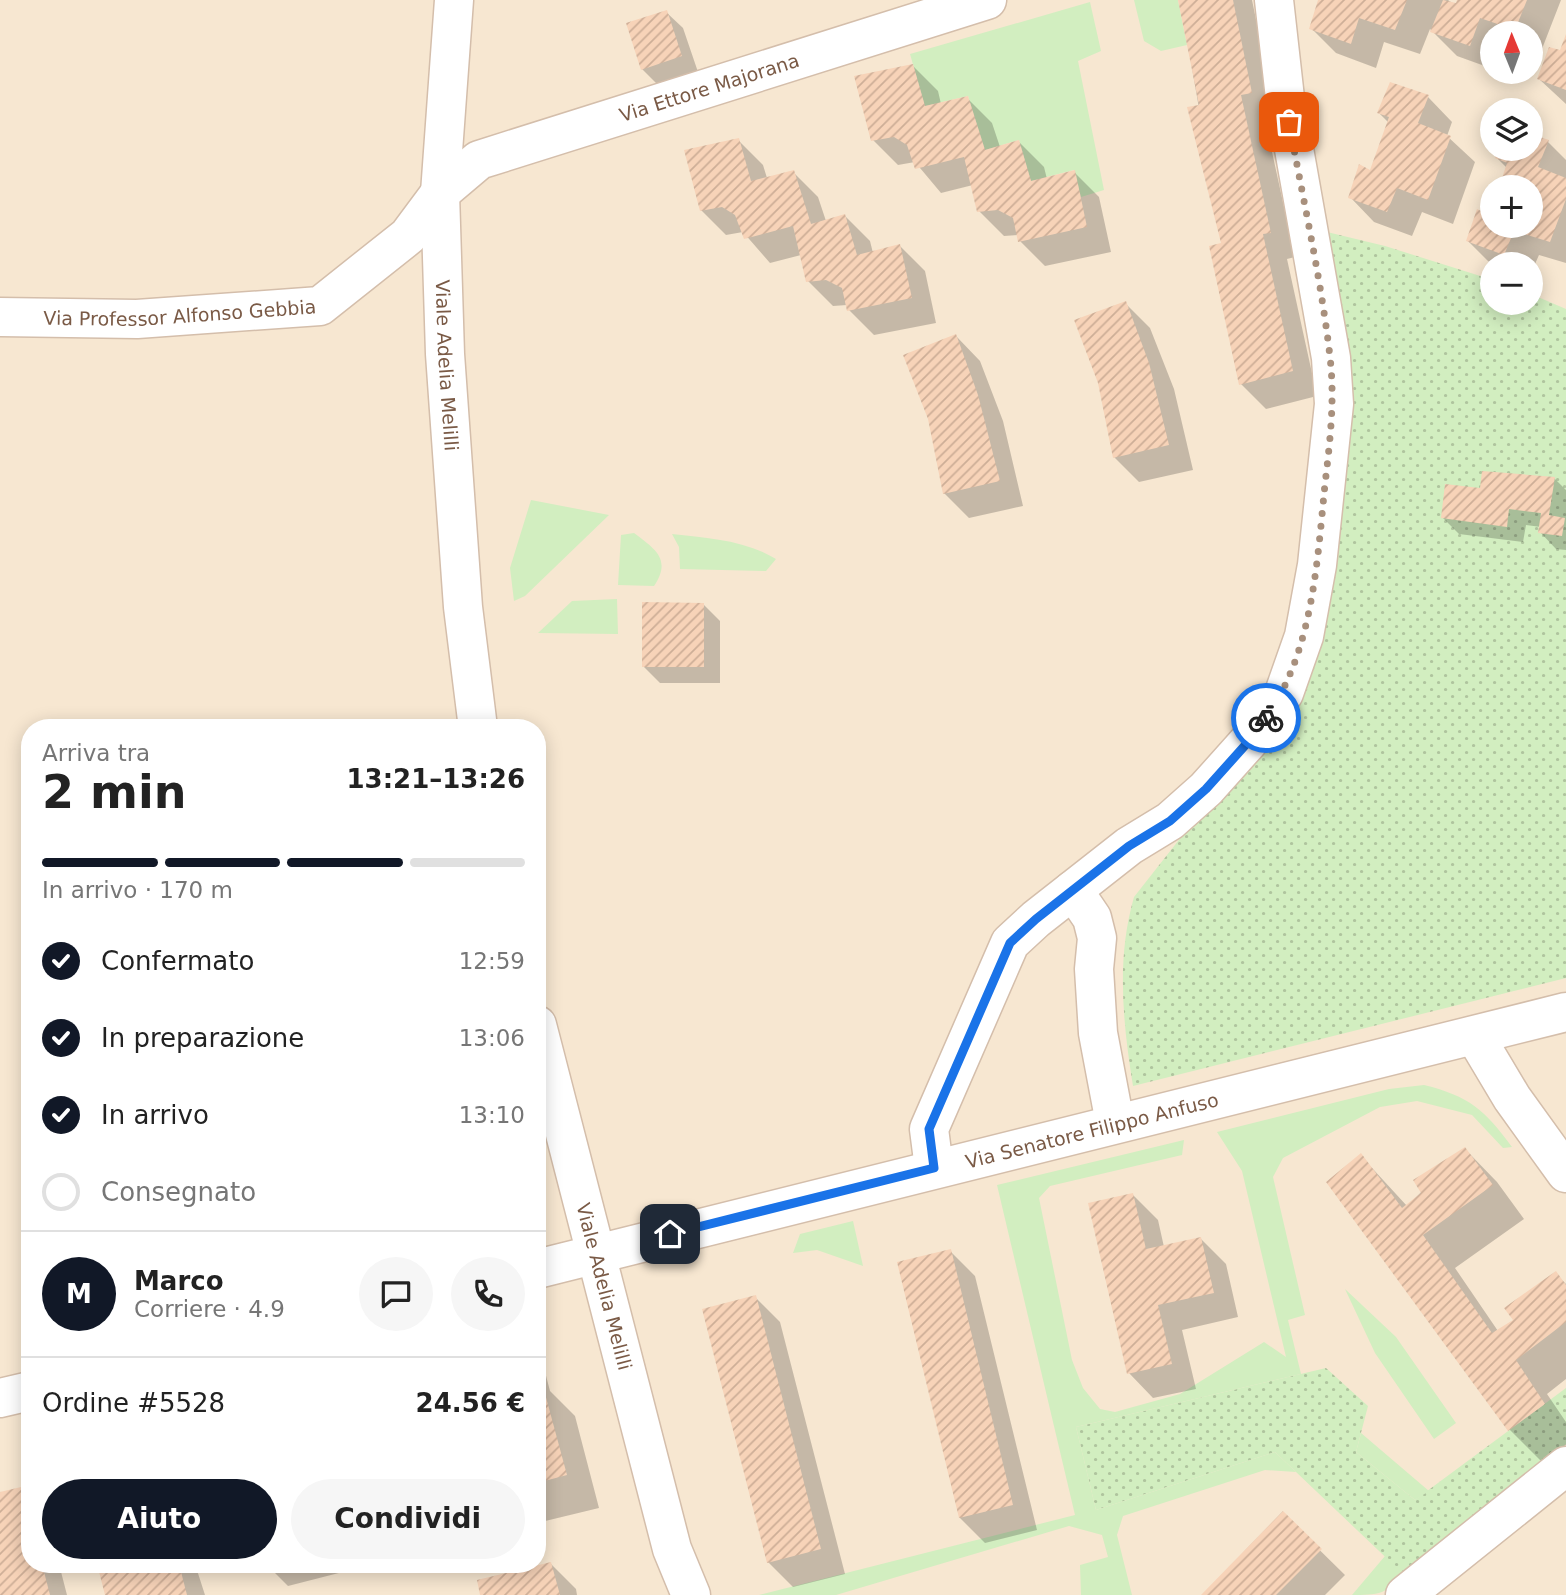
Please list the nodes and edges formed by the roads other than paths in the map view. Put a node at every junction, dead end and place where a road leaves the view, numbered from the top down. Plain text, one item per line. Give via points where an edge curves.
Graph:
1 (454, 0) edge
2 (987, 0) edge
3 (1274, 0) edge
4 (440, 193) junction
5 (0, 317) edge
6 (477, 719) edge
7 (1073, 890) junction
8 (1566, 1012) edge
9 (1475, 1035) junction
10 (546, 1060) edge
11 (1115, 1123) junction
12 (934, 1168) junction
13 (1566, 1172) edge
14 (595, 1253) junction
15 (546, 1267) edge
16 (21, 1393) edge
17 (0, 1398) edge
18 (1566, 1466) edge
19 (672, 1549) junction
20 (672, 1595) edge
21 (691, 1595) edge
22 (1405, 1595) edge

1 - 4 street, Viale Adelia Melilli
2 - 4 street, Via Ettore Majorana via 479,160
3 - 7 street via 1284,99 1318,278 1334,404 1317,565 1304,636 1284,693 1206,789 1170,821
4 - 5 street, Via Professor Alfonso Gebbia via 408,236 320,306 137,319
4 - 6 street, Viale Adelia Melilli via 454,500
7 - 11 street via 1092,918 1097,938 1097,1034
7 - 12 street via 1010,943 999,965 929,1129
8 - 9 street, Via Senatore Filippo Anfuso
9 - 11 street, Via Senatore Filippo Anfuso
9 - 13 street via 1512,1098
10 - 14 street, Viale Adelia Melilli
11 - 12 street, Via Senatore Filippo Anfuso
12 - 14 street, Via Senatore Filippo Anfuso
14 - 15 street, Via Senatore Filippo Anfuso
14 - 19 street, Viale Adelia Melilli
16 - 17 street
18 - 22 street
19 - 20 street
19 - 21 street

